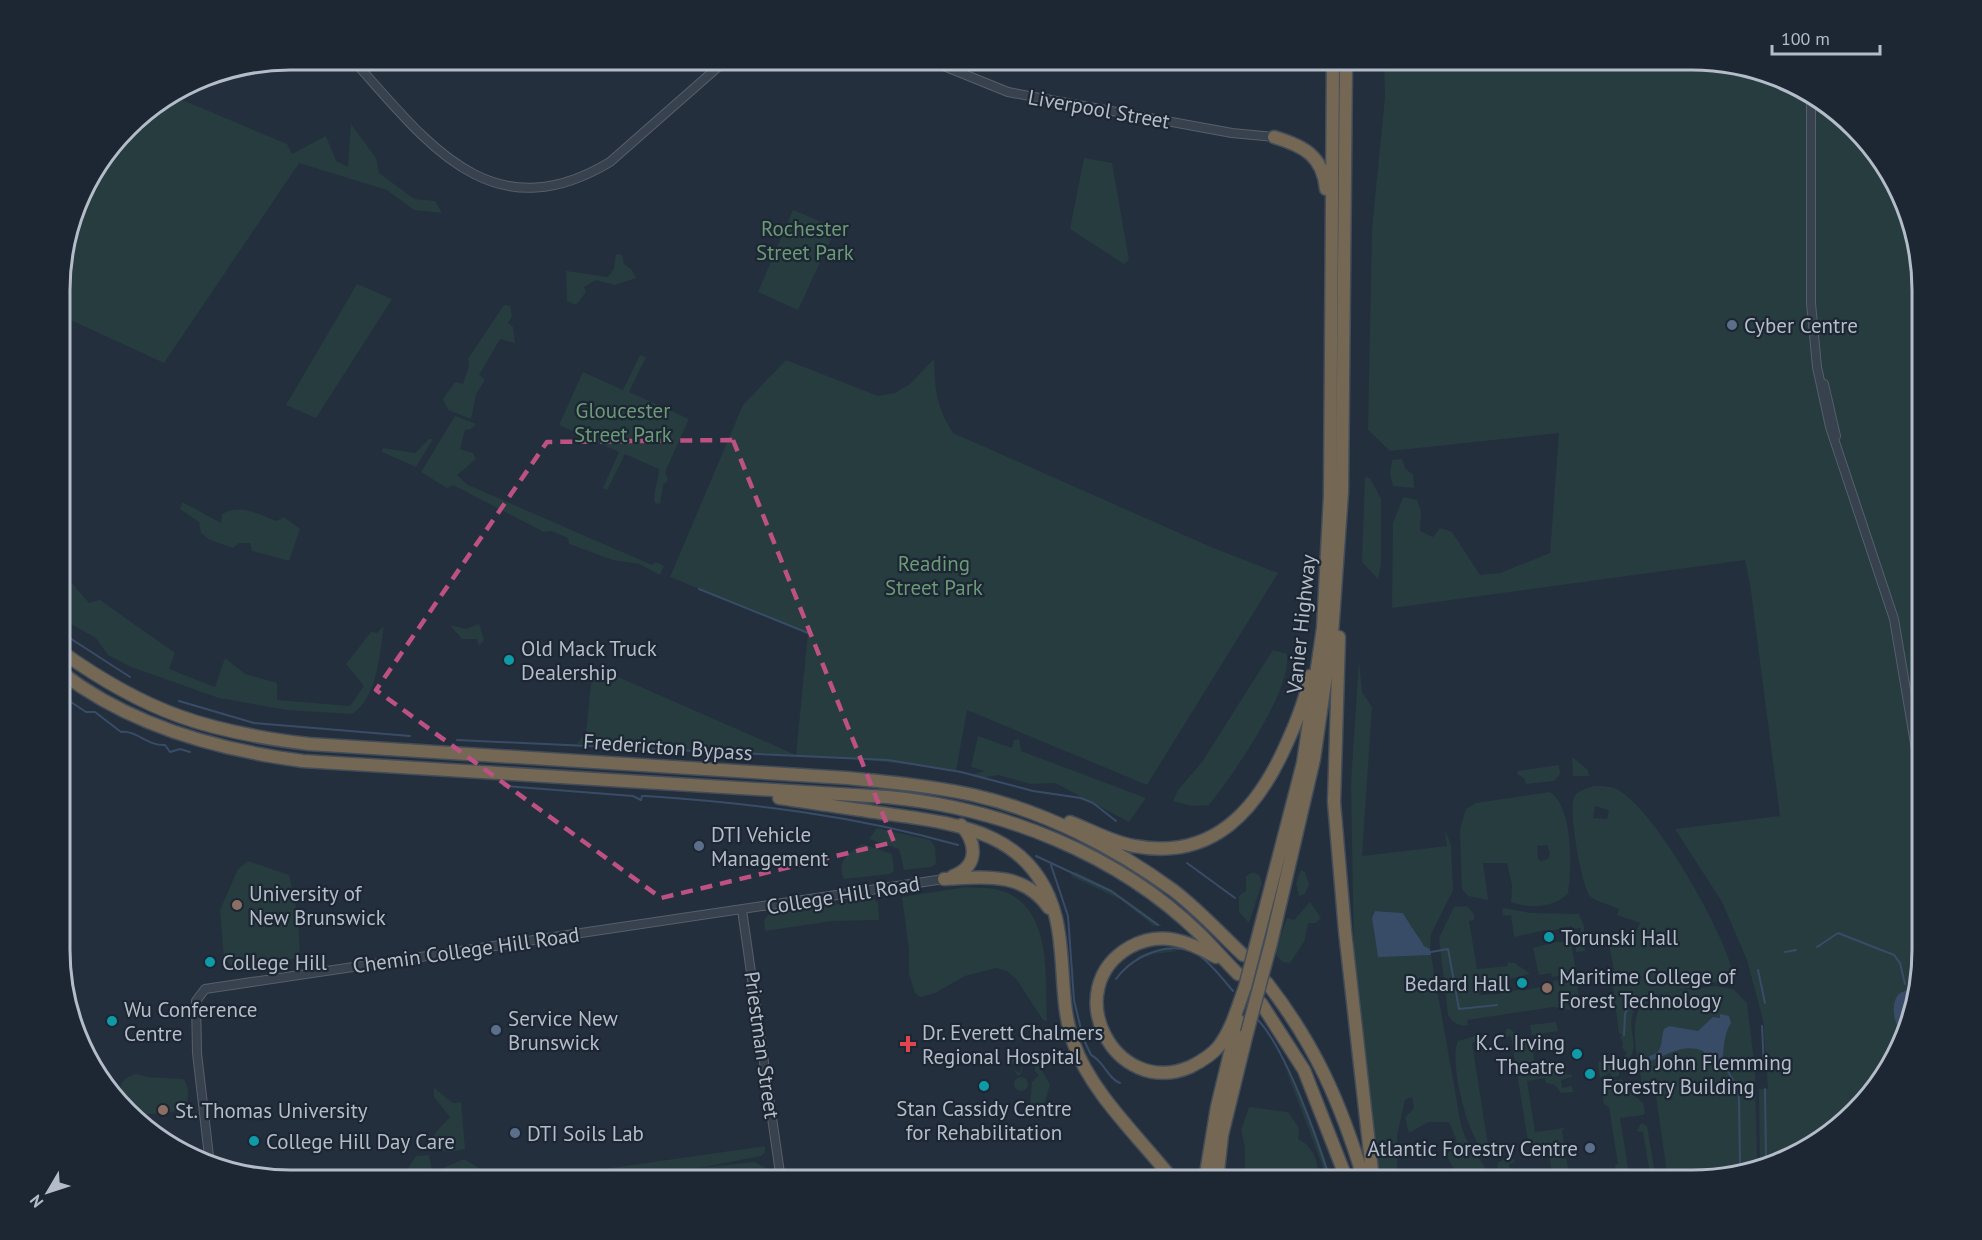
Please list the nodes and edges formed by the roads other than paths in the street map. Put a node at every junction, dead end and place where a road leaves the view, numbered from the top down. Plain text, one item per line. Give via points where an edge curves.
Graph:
1 (362, 70) edge
2 (715, 70) edge
3 (954, 70) edge
4 (1333, 70) edge
5 (1346, 70) edge
6 (1811, 106) edge
7 (1274, 137) joint
8 (1332, 244) junction
9 (1340, 528) junction
10 (1327, 577) junction
11 (70, 658) edge
12 (70, 678) edge
13 (1912, 726) edge
14 (716, 788) junction
15 (974, 795) junction
16 (961, 825) junction
17 (944, 879) junction
18 (742, 910) junction
19 (1056, 919) junction
20 (1243, 955) dead end
21 (1227, 964) junction
22 (1238, 974) dead end
23 (1267, 983) dead end
24 (1262, 1003) dead end
25 (1236, 1019) junction
26 (209, 1154) edge
27 (780, 1170) edge
28 (1165, 1170) edge
29 (1206, 1170) edge
30 (1217, 1170) edge
31 (1343, 1170) edge
32 (1361, 1170) edge
33 (1371, 1170) edge

1 - 2 street via 443,156 481,177 526,187 560,184 610,162
3 - 7 street, Liverpool Street via 1008,92 1232,133
4 - 8 highway, Vanier Highway
5 - 9 highway, Vanier Highway
6 - 13 street via 1811,303 1816,363 1834,418 1837,443 1894,619
7 - 8 highway via 1300,147 1318,162 1324,173
8 - 10 highway, Vanier Highway
9 - 30 highway, Vanier Highway, bridge via 1322,720 1222,1135
9 - 33 highway via 1334,802
10 - 15 highway via 1309,685 1294,729 1261,792 1227,828 1184,846 1135,846 1113,841 1052,815
10 - 25 highway, Vanier Highway, bridge via 1319,665 1303,763
11 - 15 highway, Fredericton Bypass via 109,685 169,714 260,738 847,778
12 - 14 highway, Fredericton Bypass via 139,718 223,748 266,756
14 - 16 highway
14 - 21 highway, Fredericton Bypass via 920,801 1000,819 1110,866 1182,919
15 - 20 highway, Fredericton Bypass via 1025,812 1109,849 1174,891
16 - 17 highway via 974,844 974,854 966,869
16 - 19 highway via 993,837 1022,859 1044,888
17 - 18 street, College Hill Road
17 - 19 highway via 1007,878 1032,890
18 - 26 street, Chemin College Hill Road via 212,987 196,1001 198,1073
18 - 27 street, Priestman Street
19 - 28 highway via 1066,1011 1074,1046 1095,1083
21 - 22 highway, Fredericton Bypass
21 - 25 highway via 1183,940 1138,942 1119,955 1103,976 1097,996 1098,1020 1108,1043 1122,1057 1140,1067 1166,1072 1182,1070 1207,1057
23 - 32 highway via 1328,1078
24 - 31 highway via 1304,1071
25 - 29 highway, Vanier Highway

